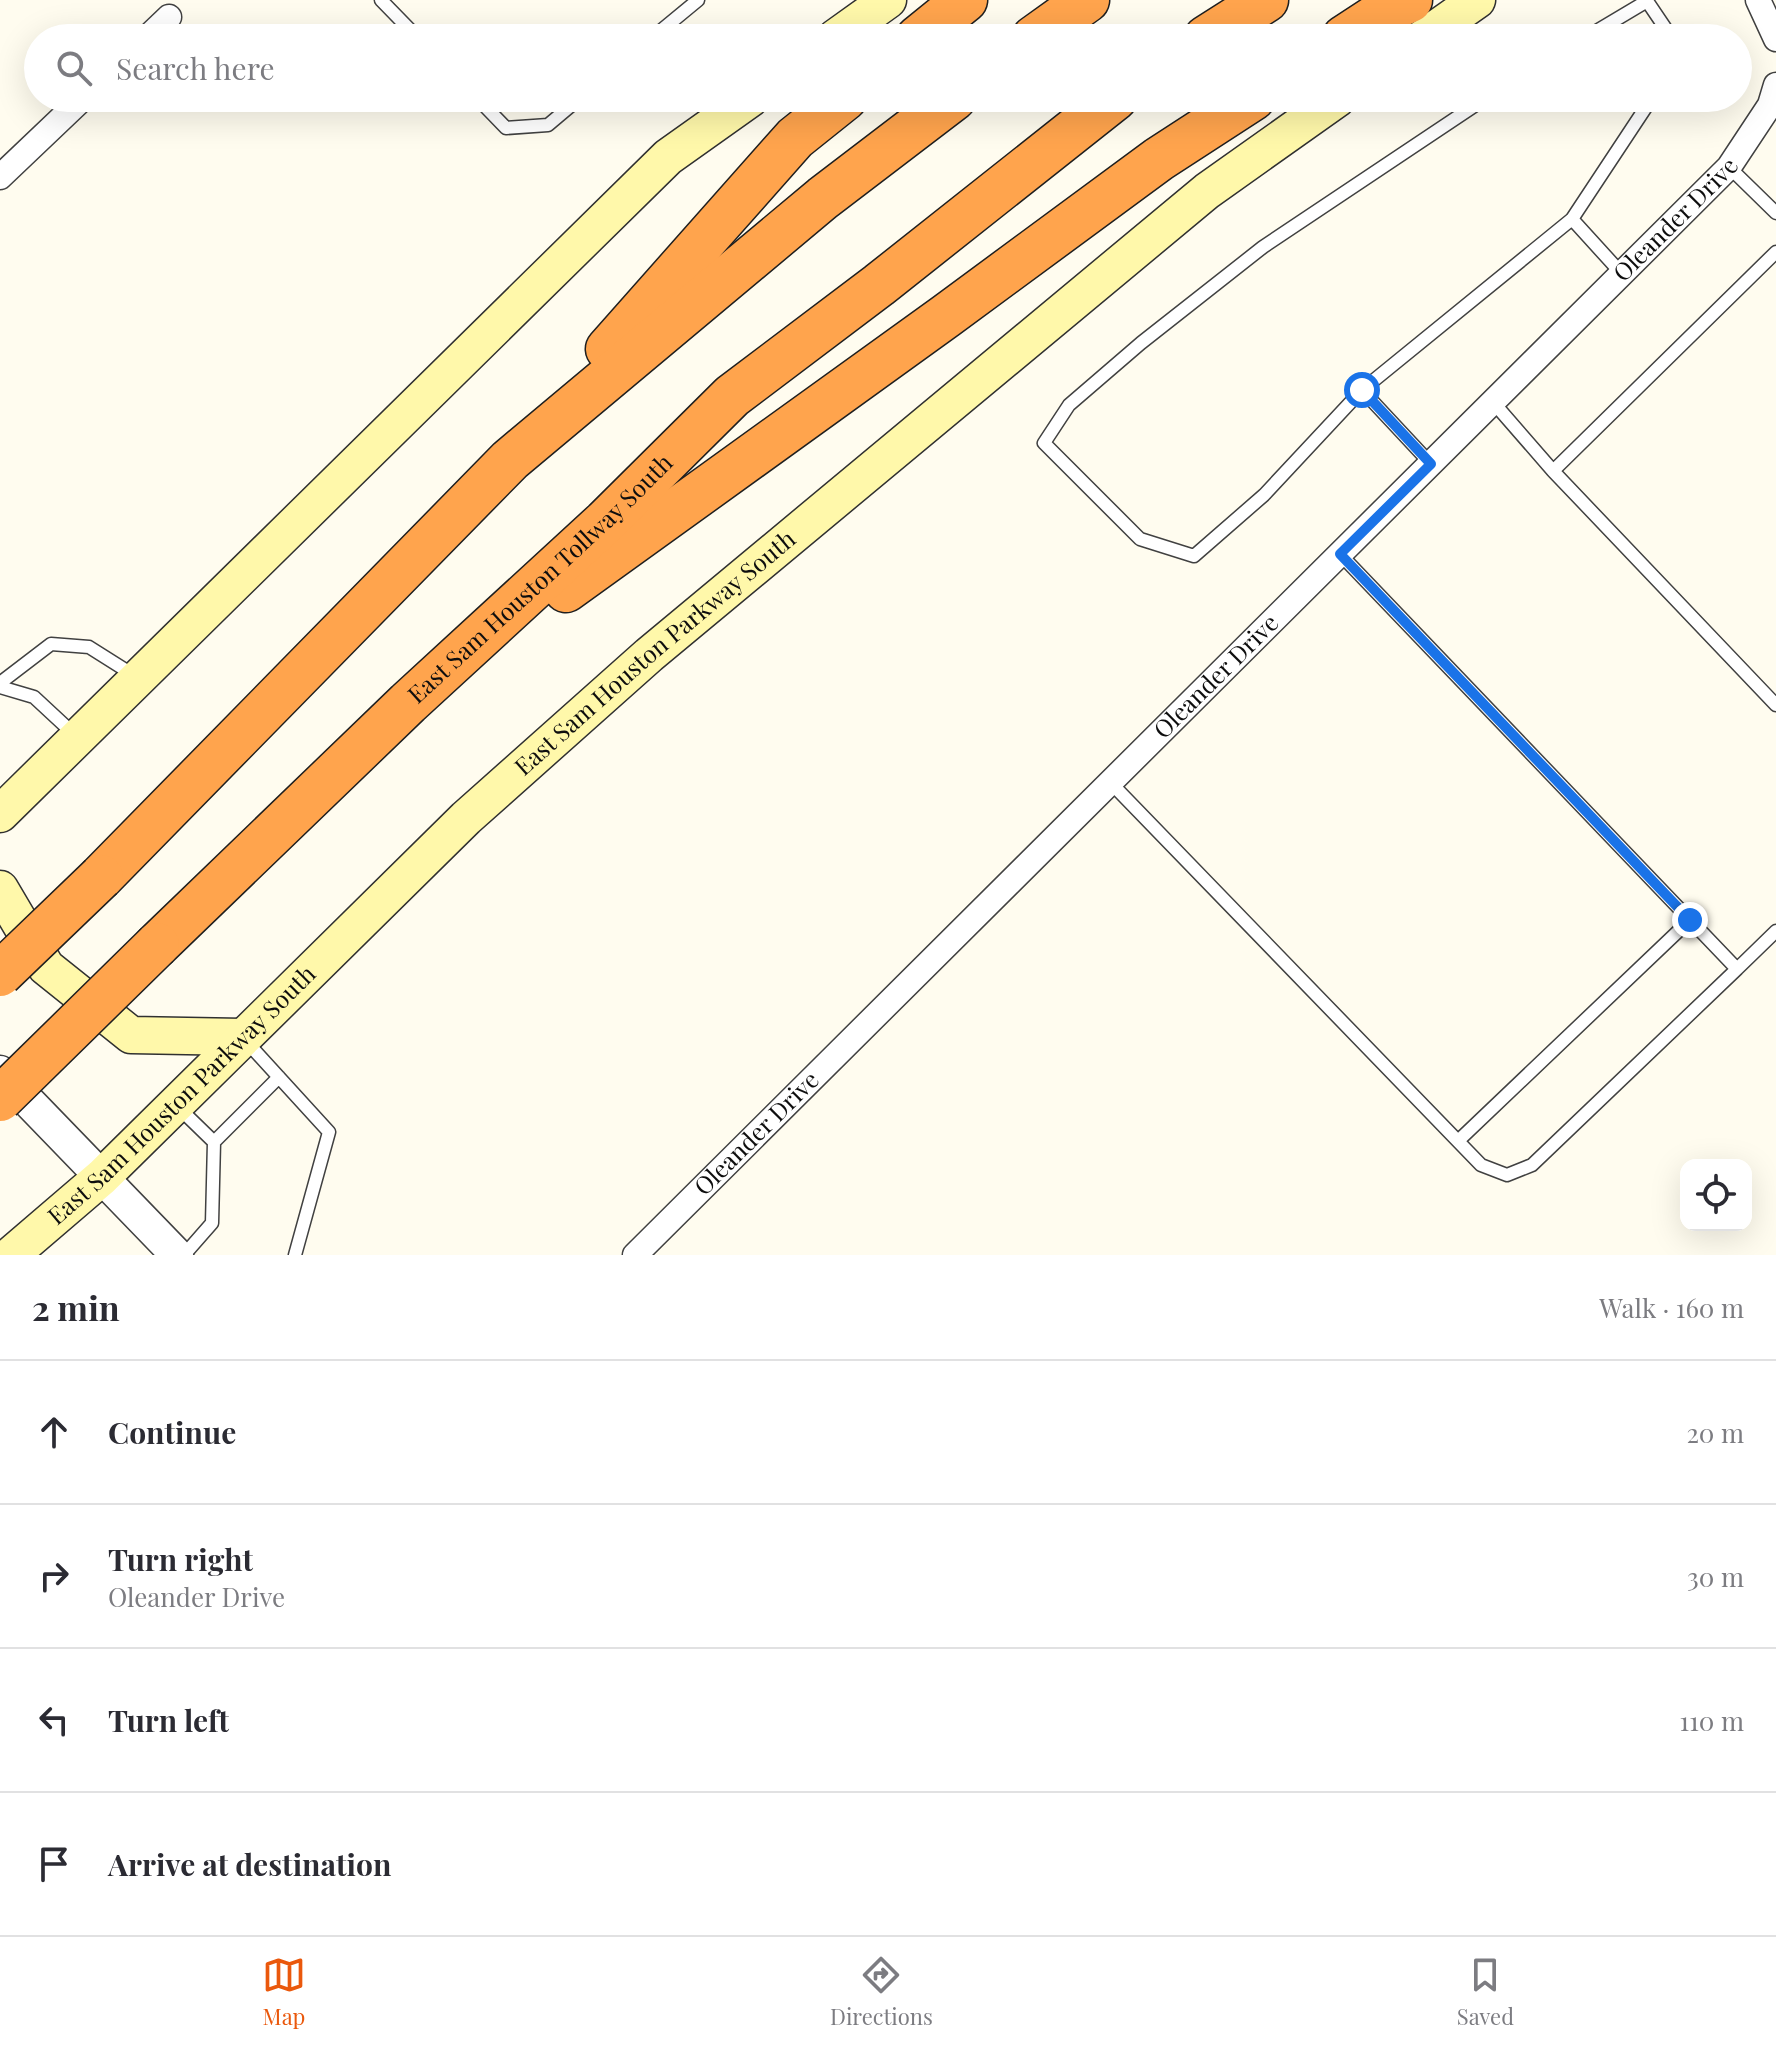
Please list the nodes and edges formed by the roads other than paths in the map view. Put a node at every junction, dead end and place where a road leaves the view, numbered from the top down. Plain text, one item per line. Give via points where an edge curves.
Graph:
1 (381, 0) edge
2 (698, 0) edge
3 (888, 0) edge
4 (965, 0) edge
5 (1087, 0) edge
6 (1266, 0) edge
7 (1410, 0) edge
8 (1477, 0) edge
9 (1758, 0) edge
10 (169, 17) dead end
11 (162, 24) edge
12 (404, 24) edge
13 (669, 24) edge
14 (855, 24) edge
15 (935, 24) edge
16 (1054, 24) edge
17 (1228, 24) edge
18 (1365, 24) edge
19 (1443, 24) edge
20 (1608, 24) edge
21 (1663, 24) edge
22 (1776, 39) edge
23 (1776, 85) edge
24 (68, 112) edge
25 (491, 112) edge
26 (563, 112) edge
27 (731, 112) edge
28 (828, 112) edge
29 (936, 112) edge
30 (1097, 112) edge
31 (1231, 112) edge
32 (1318, 112) edge
33 (1465, 112) edge
34 (1643, 112) edge
35 (1729, 167) junction
36 (0, 177) edge
37 (1776, 213) edge
38 (1572, 219) junction
39 (1776, 252) edge
40 (1622, 274) junction
41 (1362, 390) junction
42 (1493, 402) junction
43 (510, 460) junction
44 (1431, 464) junction
45 (1553, 471) junction
46 (1340, 554) junction
47 (138, 678) junction
48 (0, 685) edge
49 (408, 703) junction
50 (1776, 705) edge
51 (78, 737) junction
52 (1111, 783) junction
53 (0, 814) edge
54 (0, 889) edge
55 (1690, 920) junction
56 (1776, 931) edge
57 (1737, 969) junction
58 (0, 974) edge
59 (243, 1037) junction
60 (0, 1072) edge
61 (279, 1077) junction
62 (0, 1099) edge
63 (175, 1104) junction
64 (1458, 1141) junction
65 (214, 1142) junction
66 (102, 1177) junction
67 (11, 1255) edge
68 (177, 1255) edge
69 (184, 1255) edge
70 (295, 1255) edge
71 (635, 1255) edge

1 - 12 lane
2 - 13 lane
3 - 14 main road
4 - 15 highway
5 - 16 highway
6 - 17 highway
7 - 18 highway
8 - 19 main road
9 - 22 street
10 - 11 street
20 - 21 lane via 1647,1
23 - 35 street, Oleander Drive via 1770,105
24 - 36 street
25 - 26 lane via 506,128 548,125
27 - 47 main road via 668,157
28 - 43 highway via 795,138
29 - 43 highway via 823,198
30 - 49 highway, East Sam Houston Tollway South via 732,396 605,522
31 - 49 highway via 1159,159
32 - 59 main road, East Sam Houston Parkway South via 1207,191 649,655 466,818
33 - 41 lane via 1263,247 1069,405 1044,443 1140,539 1194,556 1264,495
34 - 38 lane
35 - 37 lane
35 - 40 street, Oleander Drive
38 - 40 lane
38 - 41 lane
39 - 45 lane
40 - 42 street, Oleander Drive
41 - 44 lane
42 - 44 street, Oleander Drive
42 - 45 lane
43 - 58 highway, bridge
44 - 46 street, Oleander Drive
45 - 50 lane
46 - 52 street, Oleander Drive
46 - 55 lane
47 - 48 lane via 89,647 51,644
47 - 51 main road
48 - 51 lane via 34,697
49 - 62 highway, East Sam Houston Tollway South, bridge
51 - 53 main road
52 - 64 lane
52 - 71 street, Oleander Drive
54 - 59 main road via 46,967 131,1035
55 - 57 lane
55 - 64 lane
56 - 57 lane
57 - 64 lane via 1532,1165 1507,1175 1481,1165
59 - 61 lane
59 - 63 main road, East Sam Houston Parkway South
60 - 66 street
61 - 65 lane
61 - 70 lane via 329,1132
63 - 65 lane
63 - 66 main road, East Sam Houston Parkway South
65 - 69 lane via 212,1223
66 - 67 main road, East Sam Houston Parkway South
66 - 68 street

